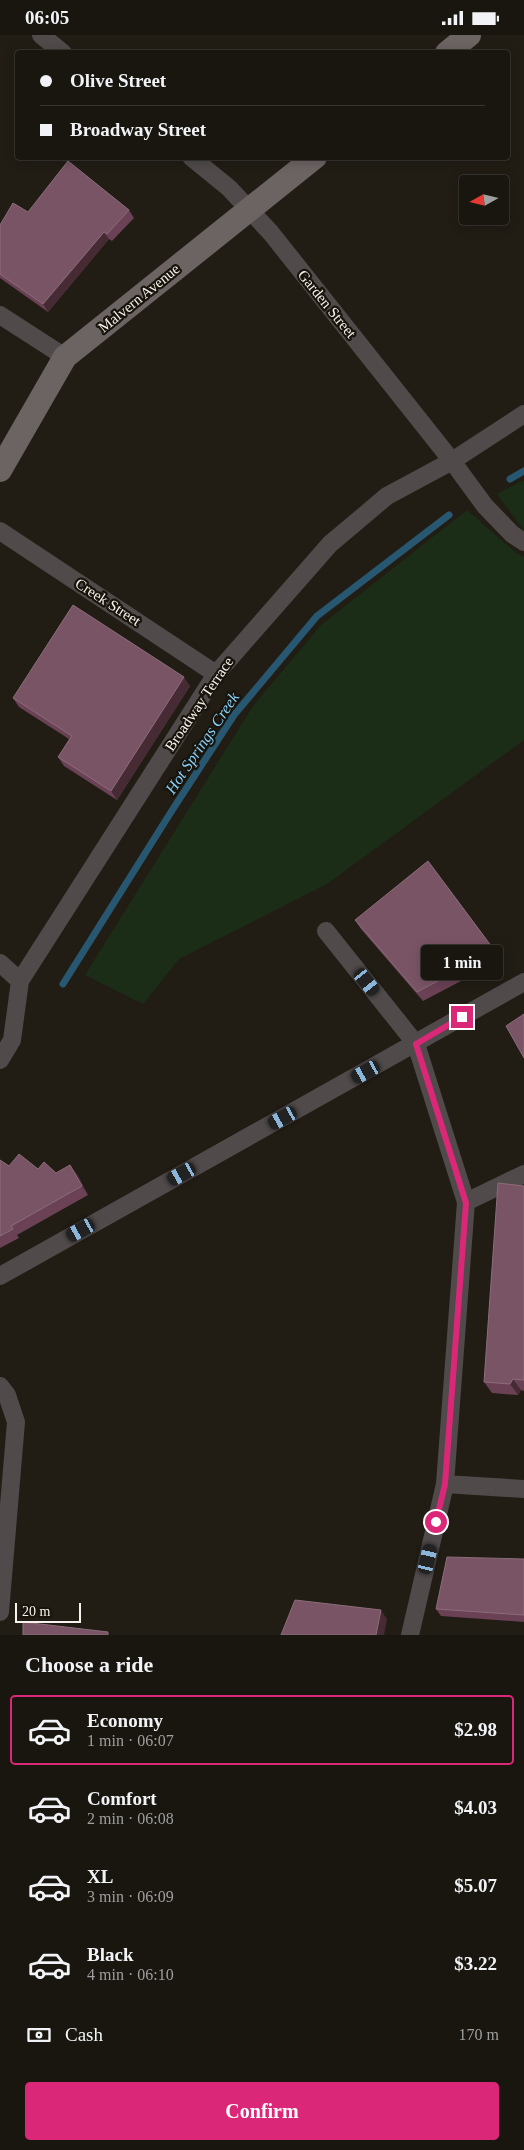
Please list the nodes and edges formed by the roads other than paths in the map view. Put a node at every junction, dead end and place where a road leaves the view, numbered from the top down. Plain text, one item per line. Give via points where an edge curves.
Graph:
1 (41, 35) edge
2 (59, 50) edge
3 (195, 160) edge
4 (311, 160) edge
5 (250, 209) junction
6 (0, 315) edge
7 (65, 357) junction
8 (524, 413) edge
9 (452, 461) junction
10 (0, 471) edge
11 (0, 531) edge
12 (524, 542) edge
13 (216, 673) junction
14 (326, 931) dead end
15 (0, 963) edge
16 (20, 981) junction
17 (524, 982) edge
18 (416, 1044) junction
19 (0, 1060) edge
20 (524, 1175) edge
21 (466, 1203) junction
22 (0, 1276) edge
23 (0, 1386) edge
24 (445, 1484) junction
25 (524, 1489) edge
26 (0, 1611) edge
27 (410, 1635) edge

1 - 2 street
3 - 5 street, Garden Street
4 - 5 main road, Malvern Avenue
5 - 7 main road, Malvern Avenue
5 - 9 street, Garden Street
6 - 7 street
7 - 10 main road, Malvern Avenue
8 - 9 street, Broadway Terrace
9 - 12 street, Garden Street via 485,506
9 - 13 street, Broadway Terrace via 387,496 330,544
11 - 13 street, Creek Street
13 - 16 street, Broadway Terrace
14 - 18 street
15 - 16 street
16 - 19 street, Broadway Terrace via 12,1040
17 - 18 street
18 - 21 street
18 - 22 street
20 - 21 street
21 - 24 street
23 - 26 street via 7,1395 16,1422
24 - 25 street
24 - 27 street

